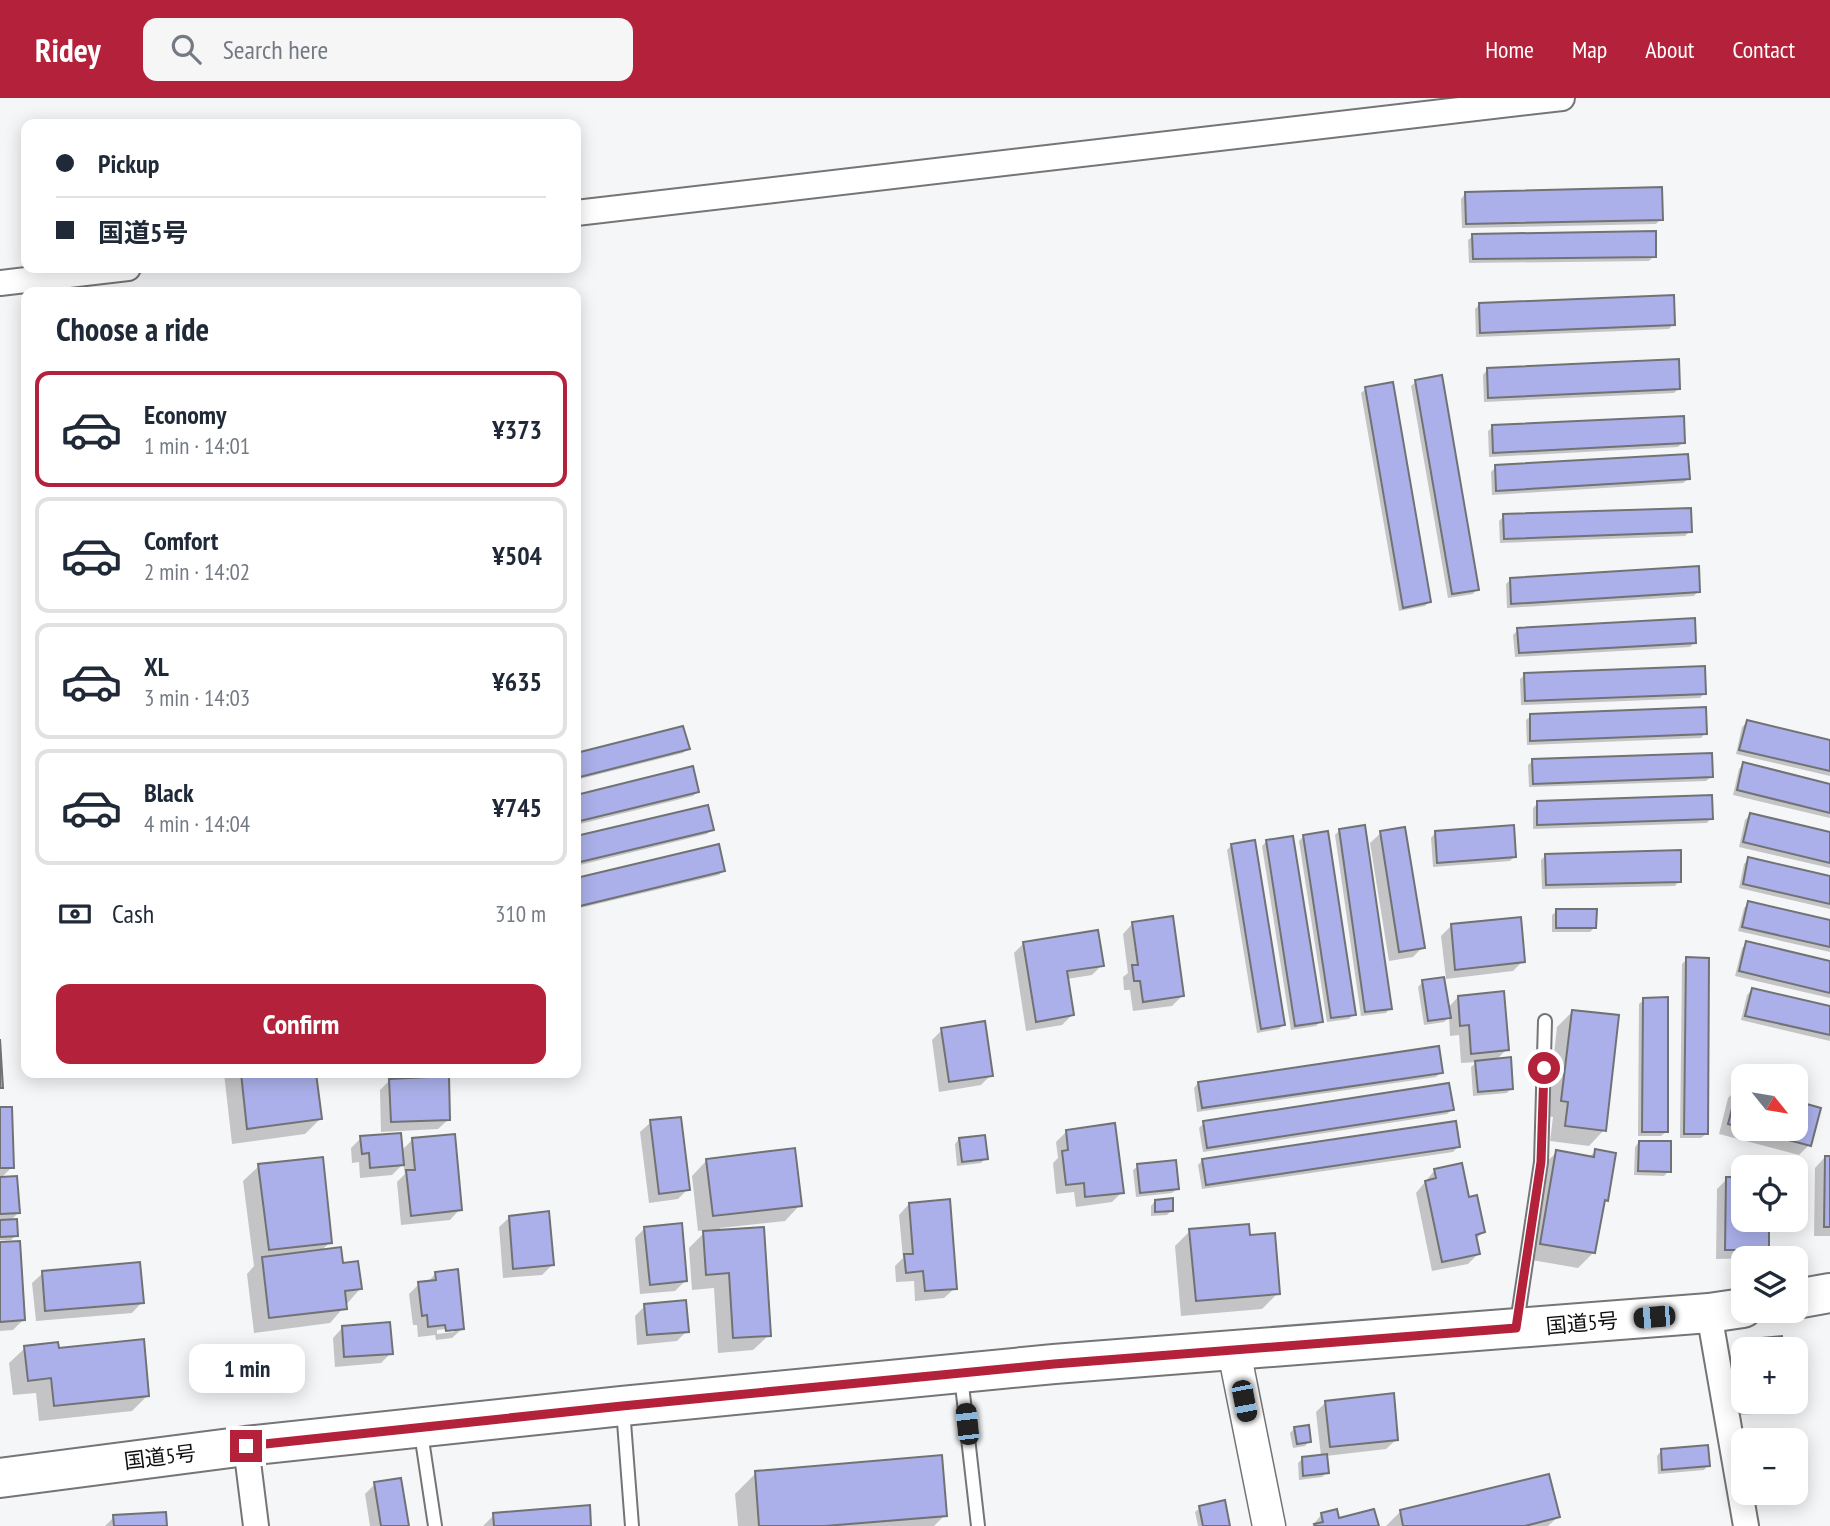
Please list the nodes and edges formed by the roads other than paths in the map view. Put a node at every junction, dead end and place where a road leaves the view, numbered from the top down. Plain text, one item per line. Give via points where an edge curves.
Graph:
1 (1562, 98) edge
2 (581, 212) edge
3 (88, 273) edge
4 (0, 284) edge
5 (1545, 1021) dead end
6 (1830, 1293) edge
7 (1808, 1297) edge
8 (1726, 1310) edge
9 (1516, 1328) junction
10 (1234, 1351) junction
11 (961, 1373) junction
12 (622, 1406) junction
13 (420, 1428) junction
14 (246, 1446) junction
15 (0, 1478) edge
16 (256, 1526) edge
17 (435, 1526) edge
18 (632, 1526) edge
19 (978, 1526) edge
20 (1269, 1526) edge
21 (1746, 1526) edge

1 - 2 street
3 - 4 street
5 - 9 lane via 1541,1162
6 - 7 highway
8 - 9 highway, 国道5号
8 - 21 street
9 - 10 highway, 国道5号
10 - 11 highway, 国道5号
10 - 20 street
11 - 12 highway, 国道5号
11 - 19 lane
12 - 13 highway, 国道5号
12 - 18 lane
13 - 14 highway, 国道5号
13 - 17 lane
14 - 15 highway, 国道5号
14 - 16 street

